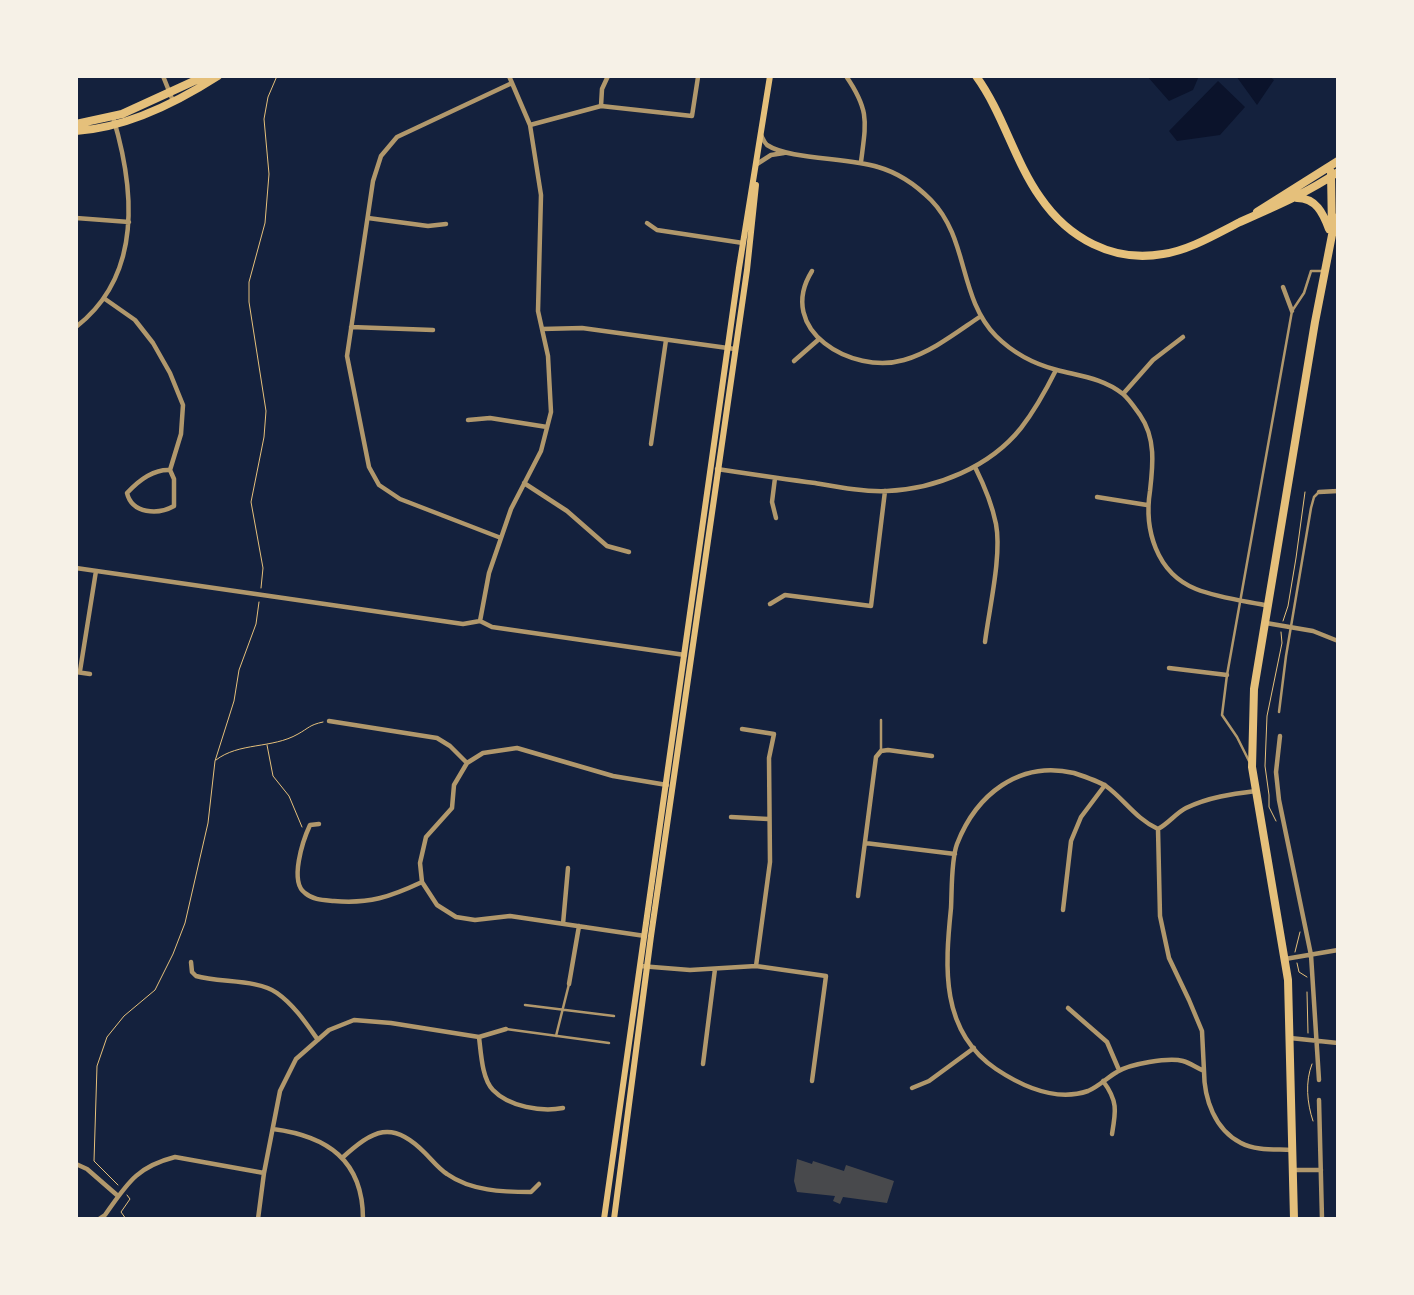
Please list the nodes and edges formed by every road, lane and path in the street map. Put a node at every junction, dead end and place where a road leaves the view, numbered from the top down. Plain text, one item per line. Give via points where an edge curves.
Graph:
1 (163, 76) edge
2 (205, 76) edge
3 (218, 76) edge
4 (277, 76) edge
5 (509, 76) edge
6 (608, 76) edge
7 (698, 76) edge
8 (770, 76) edge
9 (846, 76) edge
10 (976, 76) edge
11 (512, 83) junction
12 (172, 98) junction
13 (601, 106) junction
14 (114, 121) junction
15 (76, 124) edge
16 (530, 125) junction
17 (76, 131) edge
18 (761, 135) junction
19 (786, 152) junction
20 (1338, 161) edge
21 (861, 162) junction
22 (757, 164) junction
23 (1330, 166) junction
24 (1335, 174) edge
25 (1297, 198) junction
26 (1338, 217) edge
27 (76, 218) edge
28 (368, 218) junction
29 (1243, 221) junction
30 (130, 222) junction
31 (647, 223) dead end
32 (446, 224) dead end
33 (1332, 235) junction
34 (743, 243) junction
35 (812, 271) dead end
36 (1325, 271) junction
37 (1283, 287) dead end
38 (105, 299) junction
39 (1292, 311) junction
40 (981, 316) junction
41 (76, 327) edge
42 (351, 327) junction
43 (542, 329) junction
44 (433, 330) dead end
45 (1182, 337) dead end
46 (666, 340) junction
47 (818, 340) junction
48 (731, 349) junction
49 (794, 361) dead end
50 (1056, 370) junction
51 (1123, 394) junction
52 (468, 420) dead end
53 (547, 427) junction
54 (651, 444) dead end
55 (975, 467) junction
56 (711, 468) junction
57 (170, 470) junction
58 (719, 470) junction
59 (775, 478) junction
60 (524, 484) junction
61 (885, 491) junction
62 (1338, 491) edge
63 (1319, 492) joint
64 (1096, 497) dead end
65 (1148, 505) junction
66 (776, 518) dead end
67 (501, 538) junction
68 (629, 552) dead end
69 (76, 568) edge
70 (96, 571) junction
71 (260, 594) junction
72 (1240, 600) junction
73 (770, 604) dead end
74 (1269, 606) junction
75 (480, 621) junction
76 (1266, 622) junction
77 (1291, 627) junction
78 (1338, 641) edge
79 (985, 642) dead end
80 (688, 656) junction
81 (1169, 668) dead end
82 (78, 672) edge
83 (90, 674) dead end
84 (1227, 676) junction
85 (1279, 712) dead end
86 (328, 720) joint
87 (881, 720) dead end
88 (742, 729) dead end
89 (1280, 736) dead end
90 (267, 744) junction
91 (881, 751) junction
92 (932, 756) dead end
93 (215, 761) junction
94 (467, 763) junction
95 (1252, 767) junction
96 (669, 785) junction
97 (1105, 786) junction
98 (1256, 791) junction
99 (731, 817) dead end
100 (768, 819) junction
101 (319, 824) dead end
102 (1158, 829) junction
103 (305, 836) junction
104 (865, 843) junction
105 (956, 854) junction
106 (568, 868) dead end
107 (422, 882) junction
108 (858, 896) dead end
109 (1063, 910) dead end
110 (563, 924) junction
111 (579, 926) junction
112 (648, 936) junction
113 (1338, 950) edge
114 (1311, 955) junction
115 (1285, 959) junction
116 (191, 962) dead end
117 (644, 966) junction
118 (756, 966) junction
119 (716, 969) junction
120 (569, 984) joint
121 (525, 1005) dead end
122 (1068, 1008) dead end
123 (562, 1010) junction
124 (614, 1016) dead end
125 (506, 1029) joint
126 (556, 1036) junction
127 (479, 1037) junction
128 (1290, 1038) junction
129 (318, 1040) junction
130 (1317, 1041) junction
131 (609, 1043) dead end
132 (1338, 1043) edge
133 (974, 1048) junction
134 (703, 1064) dead end
135 (1119, 1070) junction
136 (1204, 1071) junction
137 (1319, 1080) dead end
138 (812, 1081) dead end
139 (1103, 1081) junction
140 (912, 1088) dead end
141 (1319, 1100) dead end
142 (564, 1108) dead end
143 (272, 1130) junction
144 (1112, 1134) dead end
145 (1292, 1150) junction
146 (342, 1158) junction
147 (76, 1164) edge
148 (1292, 1170) junction
149 (1321, 1170) junction
150 (264, 1173) junction
151 (539, 1184) dead end
152 (123, 1189) junction
153 (118, 1196) junction
154 (99, 1219) edge
155 (126, 1219) edge
156 (258, 1219) edge
157 (363, 1219) edge
158 (604, 1219) edge
159 (614, 1219) edge
160 (1294, 1219) edge
161 (1322, 1219) edge

1 - 12 street
2 - 12 main road
3 - 12 main road
4 - 71 path via 268,96 265,114 268,174 265,223 249,282 249,302 266,411 251,502 262,568
5 - 11 street
6 - 13 street via 602,89
7 - 13 street via 692,116
8 - 18 main road
9 - 21 street via 864,108 866,123
10 - 29 main road via 998,112 1039,196 1062,223 1087,242 1135,256 1165,254
11 - 16 street
11 - 28 street via 397,137 389,144 376,167
12 - 14 main road
13 - 16 street
14 - 15 main road
14 - 17 main road
14 - 30 street via 128,174
16 - 43 street via 542,195 538,311
18 - 19 street via 767,144
18 - 22 main road
19 - 21 street
19 - 22 street via 771,155
20 - 23 main road
21 - 40 street via 907,180 943,215 952,230 974,305
22 - 34 main road
22 - 48 main road via 747,270
23 - 24 main road
23 - 29 main road
24 - 25 main road
24 - 33 main road
25 - 29 main road
25 - 33 main road via 1305,198 1323,212
26 - 33 main road
27 - 30 street
28 - 32 street via 428,226
28 - 42 street
30 - 38 street via 119,270
31 - 34 street via 657,230
33 - 36 main road
34 - 48 main road
35 - 47 street via 806,280 805,314
36 - 39 lane via 1311,271 1304,293
36 - 74 main road
37 - 39 street
38 - 41 street
38 - 57 street via 135,320 153,343 183,406 181,434
39 - 72 lane
40 - 47 street via 922,353 882,364 859,361
40 - 50 street via 1006,346
42 - 44 street
42 - 67 street via 347,356 353,392 369,467 379,485 400,499
43 - 46 street via 582,328
43 - 53 street via 548,356 551,412
45 - 51 street via 1153,360
46 - 48 street
46 - 54 street
47 - 49 street
48 - 56 main road
48 - 58 main road
50 - 51 street via 1100,380
50 - 55 street via 1020,429
51 - 65 street via 1142,417 1152,449 1154,462
52 - 53 street via 490,418
53 - 60 street via 541,451
55 - 61 street via 916,488
55 - 79 street via 988,495 996,526 996,553
56 - 58 street
56 - 80 main road
57 - 57 street via 174,479 174,506 162,512 136,508 127,493 135,484 158,469
58 - 59 street
58 - 80 main road
59 - 61 street
59 - 66 street via 773,509
60 - 67 street
60 - 68 street via 567,510 608,546
61 - 73 street via 871,606 785,595
62 - 63 street
63 - 77 lane via 1311,508
64 - 65 street
65 - 72 street via 1148,528 1153,545 1175,574 1195,588
67 - 75 street via 489,573
69 - 70 street
70 - 71 street
70 - 82 street
71 - 75 street via 463,624
71 - 93 path via 256,624 239,670 234,701
72 - 74 street
72 - 84 lane
74 - 76 main road
75 - 80 street via 492,627
76 - 77 street
76 - 95 main road via 1254,689
77 - 78 street
77 - 85 lane
80 - 96 main road
81 - 84 street
82 - 83 street
84 - 95 lane via 1222,715
86 - 90 path
86 - 94 street via 437,738
87 - 91 lane
88 - 100 street via 774,734 769,758
89 - 114 street via 1276,772 1279,800
90 - 93 path via 233,750
90 - 103 path via 273,776 290,796
91 - 92 street
91 - 104 street via 876,757
93 - 152 path via 208,823 173,954 155,990 124,1016 107,1037 97,1066 94,1162
94 - 96 street via 483,753 517,748 613,776
94 - 107 street via 454,785 452,808 426,837 420,863
95 - 98 main road
96 - 112 main road
97 - 102 street via 1146,824
97 - 105 street via 1074,773 1032,771 1000,785 974,810 956,846
97 - 109 street via 1081,817 1071,841
98 - 102 street via 1219,796 1184,809 1170,823
98 - 115 main road
99 - 100 street
100 - 118 street via 770,862
101 - 103 street via 310,825
102 - 136 street via 1160,916 1169,958 1202,1032
103 - 107 street via 296,877 302,892 313,899 358,903 389,897
104 - 105 street
104 - 108 street
105 - 133 street via 946,959 949,1001 966,1040
106 - 110 street
107 - 110 street via 437,904 456,917 475,920 510,916
110 - 111 street
111 - 112 street
111 - 120 street
112 - 117 main road
113 - 114 street
114 - 115 street
114 - 130 street
115 - 128 main road
116 - 129 street via 196,976 276,992 298,1012
117 - 119 street
117 - 158 main road
117 - 159 main road
118 - 119 street
118 - 138 street via 826,976
119 - 134 street
120 - 123 lane
121 - 123 lane
122 - 135 street via 1107,1042
123 - 124 lane
123 - 126 lane
125 - 126 lane
125 - 127 street
126 - 131 lane
127 - 129 street via 354,1020 329,1030
127 - 142 street via 484,1070 492,1090 520,1105 548,1111
128 - 130 street
128 - 145 main road
129 - 143 street via 296,1059 280,1091
130 - 132 street
130 - 137 street
133 - 139 street via 995,1068 1030,1088 1057,1095 1089,1090
133 - 140 street via 929,1081
135 - 136 street via 1146,1062 1182,1060
135 - 139 street
136 - 145 street via 1204,1088 1211,1111 1226,1133 1242,1144 1261,1149
139 - 144 street via 1112,1094 1116,1112
141 - 149 street
143 - 146 street via 299,1133
143 - 150 street
145 - 148 main road
146 - 151 street via 370,1135 393,1132 416,1143 446,1174 473,1186 506,1192 531,1192
146 - 157 street via 354,1171 363,1198
147 - 153 street via 87,1168
148 - 149 street
148 - 160 main road
149 - 161 street
150 - 152 street via 175,1157 161,1160 132,1177
150 - 156 street
152 - 153 street
152 - 155 path via 130,1199 121,1212
153 - 154 street

